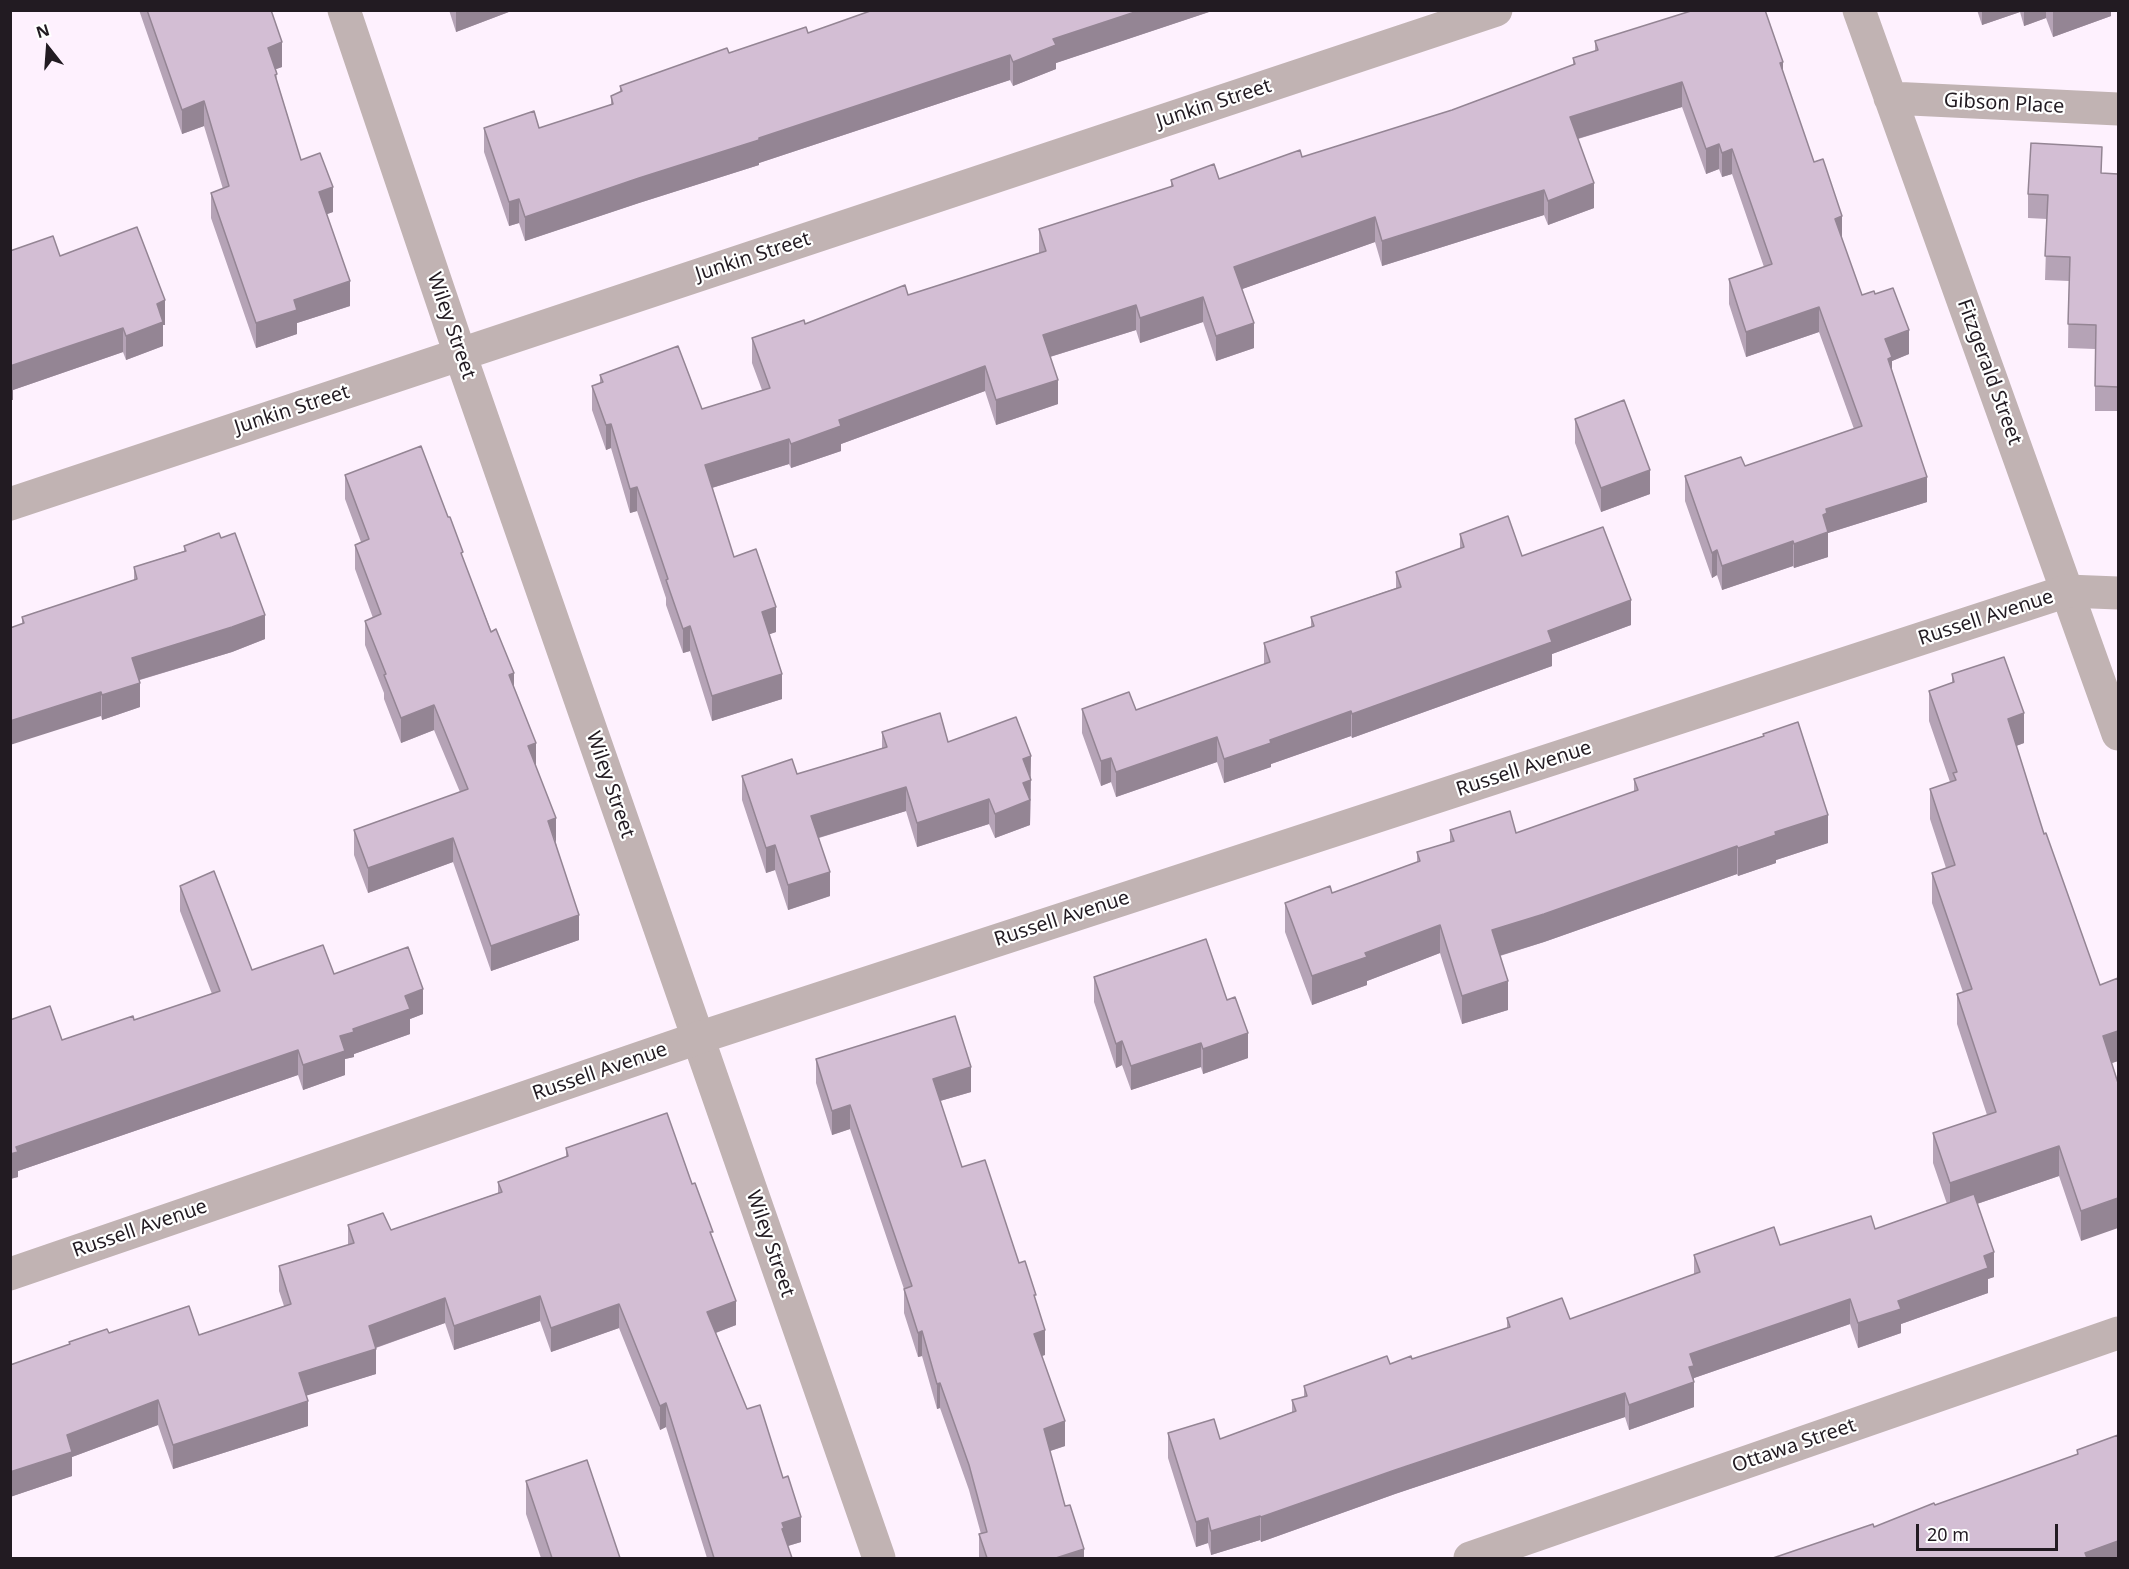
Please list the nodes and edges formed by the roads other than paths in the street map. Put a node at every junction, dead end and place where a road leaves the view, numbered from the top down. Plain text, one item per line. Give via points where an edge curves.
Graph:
1 (344, 10) edge
2 (1496, 10) edge
3 (1859, 10) edge
4 (1890, 98) junction
5 (2118, 109) edge
6 (460, 354) junction
7 (10, 504) edge
8 (2067, 591) junction
9 (2118, 593) edge
10 (2118, 734) edge
11 (698, 1038) junction
12 (10, 1274) edge
13 (2118, 1333) edge
14 (879, 1558) edge
15 (1470, 1558) edge

1 - 6 street, Wiley Street
2 - 6 street, Junkin Street
3 - 4 street, Fitzgerald Street
4 - 5 street, Gibson Place
4 - 8 street, Fitzgerald Street
6 - 7 street, Junkin Street
6 - 11 street, Wiley Street
8 - 9 street, Russell Avenue
8 - 10 street, Fitzgerald Street
8 - 11 street, Russell Avenue
11 - 12 street, Russell Avenue
11 - 14 street, Wiley Street
13 - 15 street, Ottawa Street

